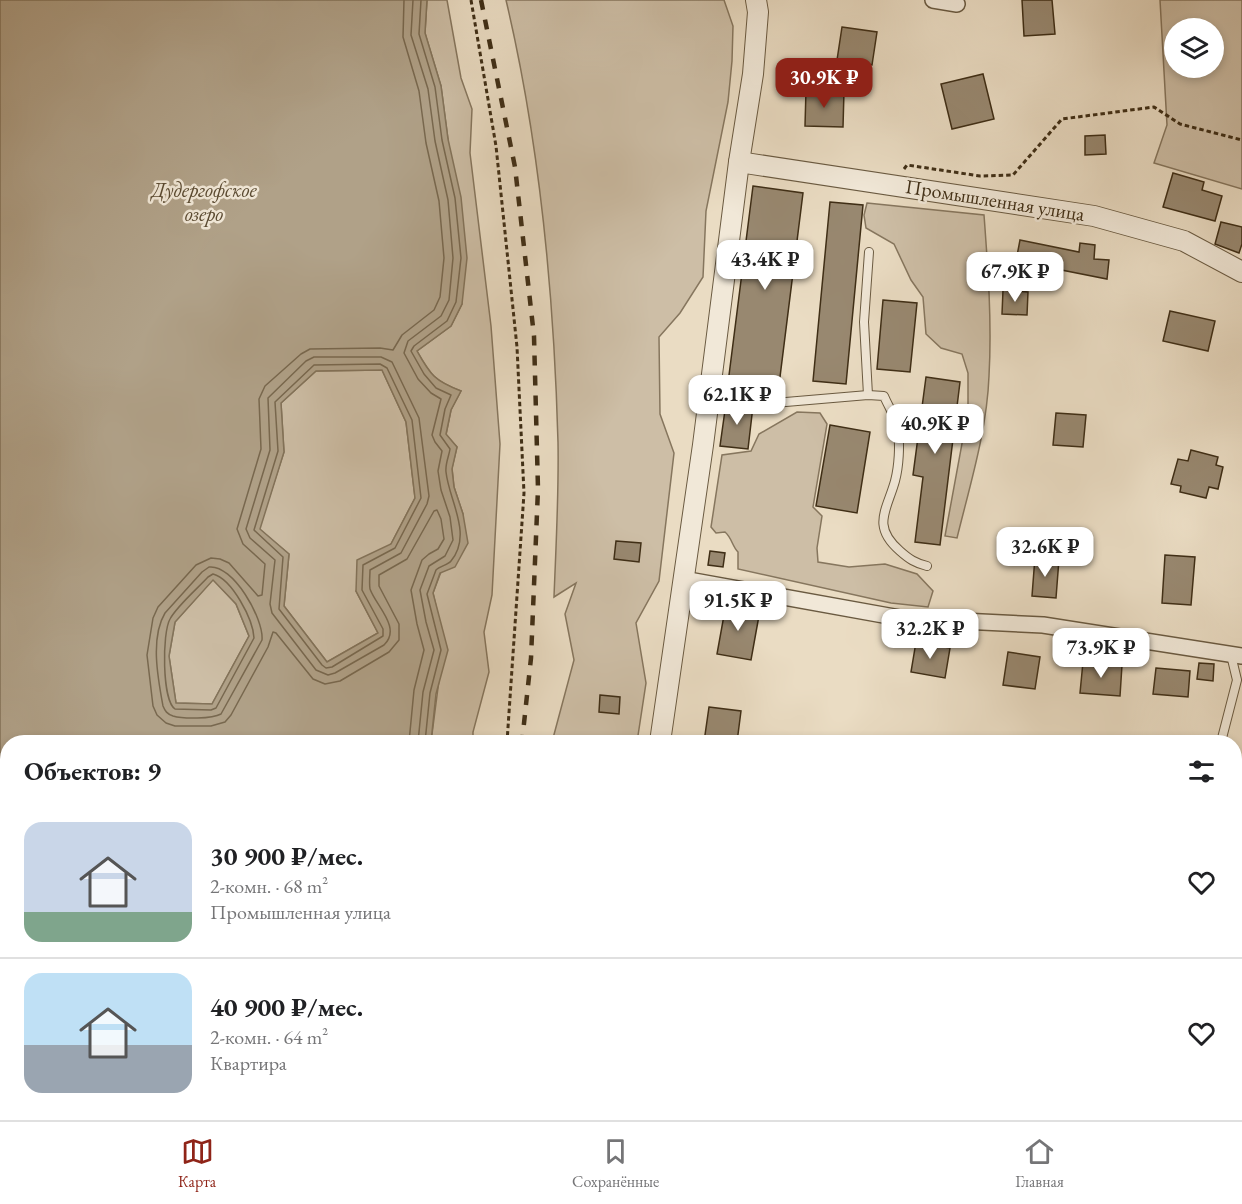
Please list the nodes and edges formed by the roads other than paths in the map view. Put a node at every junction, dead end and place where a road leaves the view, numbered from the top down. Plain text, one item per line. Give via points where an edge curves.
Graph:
1 (756, 0) edge
2 (933, 0) edge
3 (957, 4) dead end
4 (739, 162) junction
5 (869, 252) dead end
6 (1242, 272) edge
7 (709, 395) junction
8 (868, 395) junction
9 (927, 566) dead end
10 (683, 579) junction
11 (1237, 656) edge
12 (661, 735) edge
13 (1223, 735) edge

1 - 4 street via 753,74
2 - 3 street
4 - 6 street, Промышленная улица via 1094,216 1184,241
4 - 7 street
5 - 8 lane via 864,322
7 - 8 lane via 774,403
7 - 10 street
8 - 9 lane via 884,396 898,428 896,479 883,525 888,540 914,562
10 - 11 street via 900,618 1043,625
10 - 12 street
11 - 13 lane via 1237,680

